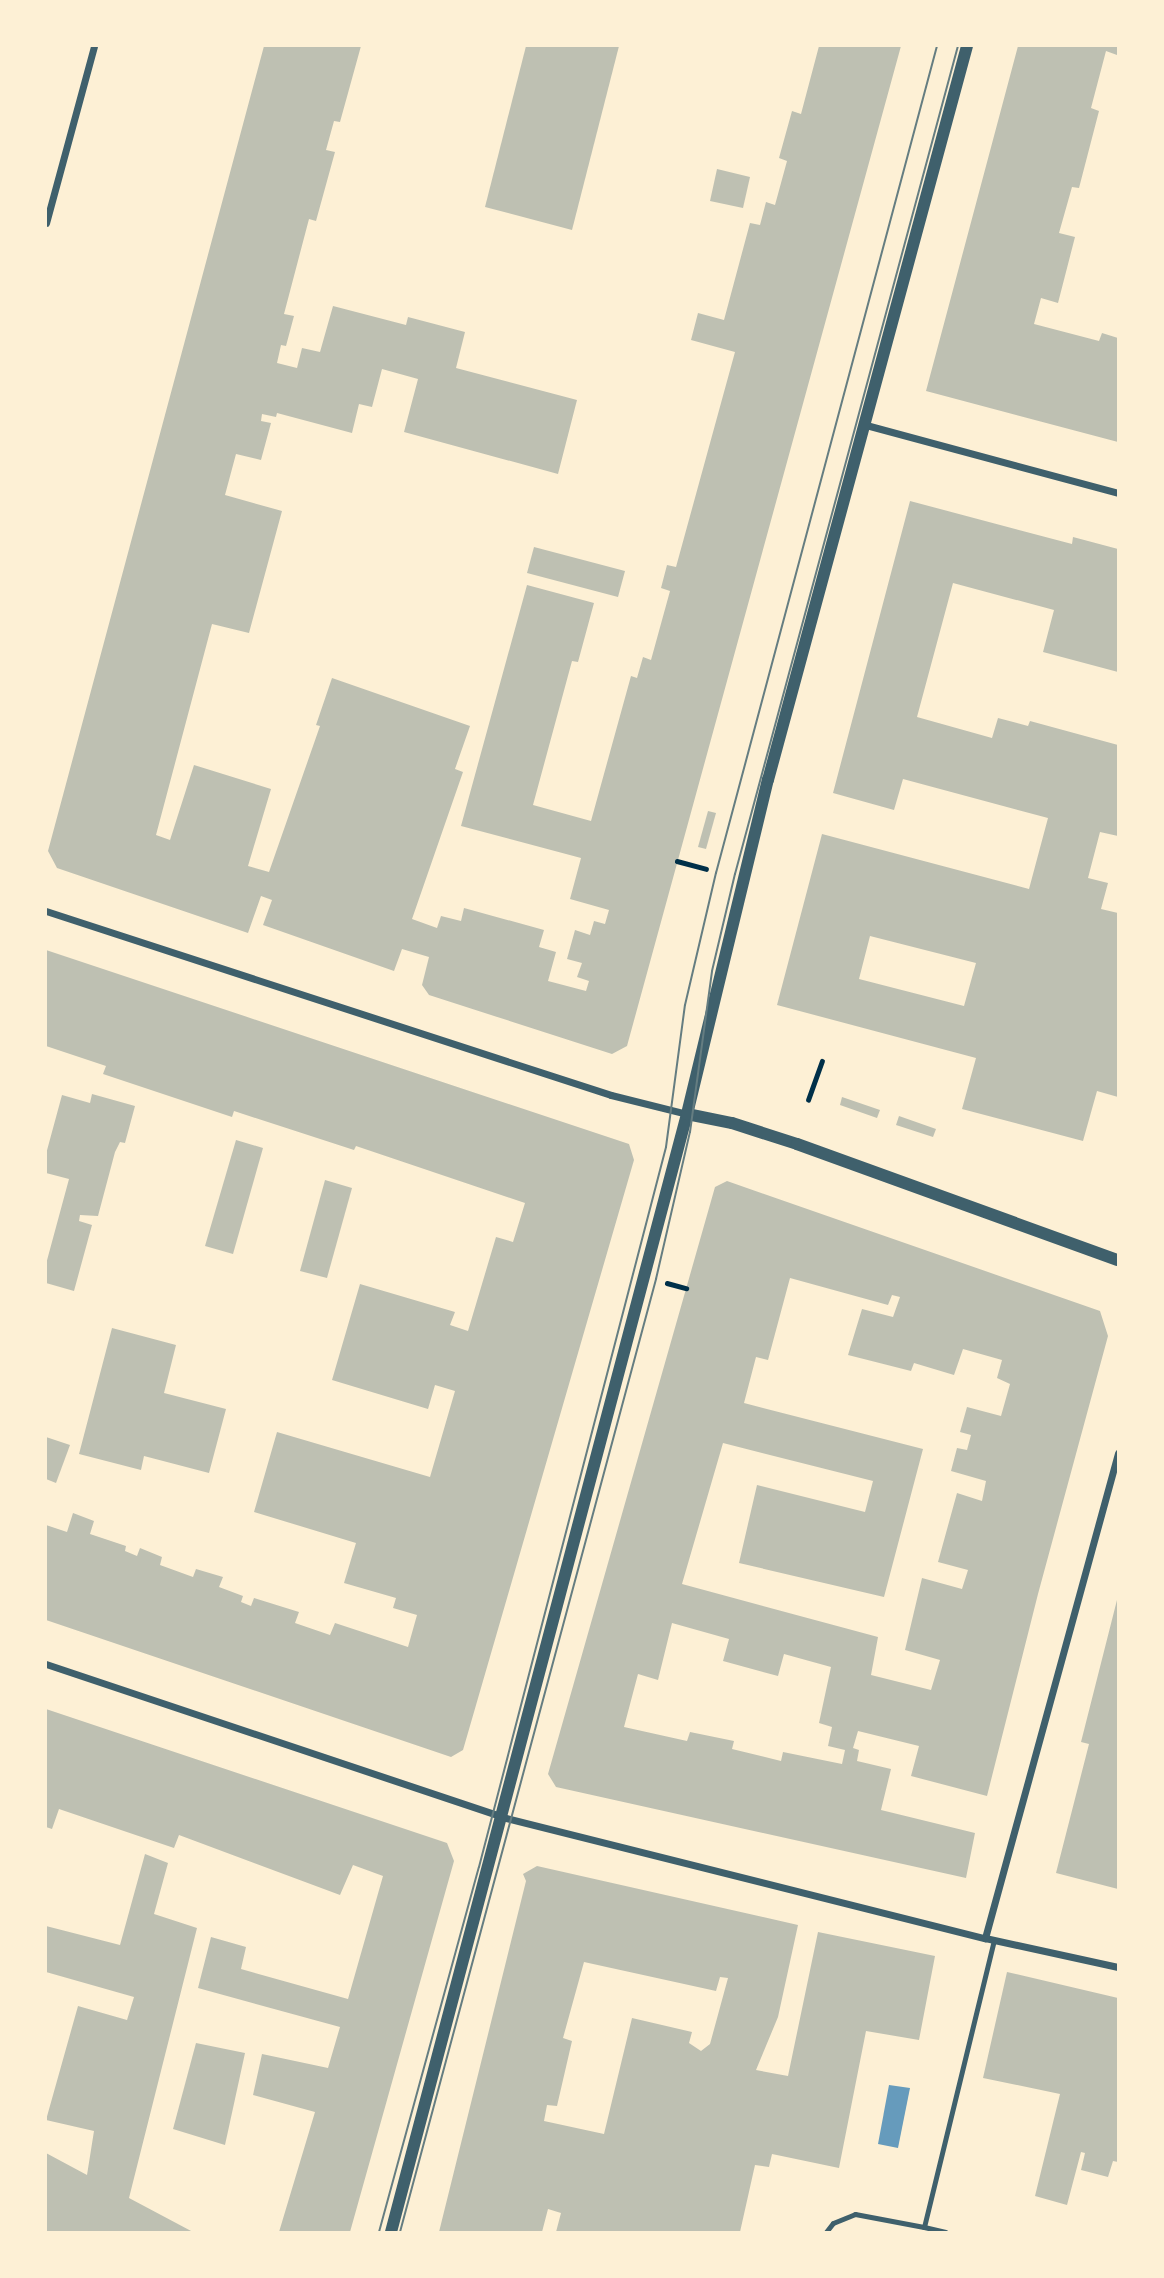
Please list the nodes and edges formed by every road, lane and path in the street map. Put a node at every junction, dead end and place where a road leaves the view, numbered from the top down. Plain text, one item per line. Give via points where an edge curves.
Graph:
1 (94, 46) edge
2 (967, 46) edge
3 (46, 223) edge
4 (866, 425) junction
5 (1118, 493) edge
6 (677, 861) dead end
7 (706, 869) dead end
8 (46, 911) edge
9 (822, 1061) dead end
10 (808, 1100) dead end
11 (687, 1114) junction
12 (1118, 1260) edge
13 (665, 1283) dead end
14 (686, 1289) dead end
15 (1118, 1453) edge
16 (46, 1664) edge
17 (502, 1817) junction
18 (985, 1938) junction
19 (994, 1940) junction
20 (1118, 1967) edge
21 (924, 2227) junction
22 (390, 2232) edge
23 (826, 2232) edge
24 (945, 2232) edge

1 - 3 street
2 - 4 street
4 - 5 street
4 - 11 street via 746,867
6 - 7 path
8 - 11 street via 611,1095
9 - 10 path
11 - 12 street via 797,1144
11 - 17 street
13 - 14 path
15 - 18 street
16 - 17 street
17 - 18 street
17 - 22 street
18 - 19 street
19 - 20 street
19 - 21 lane
21 - 23 lane via 855,2214 833,2223
21 - 24 lane

